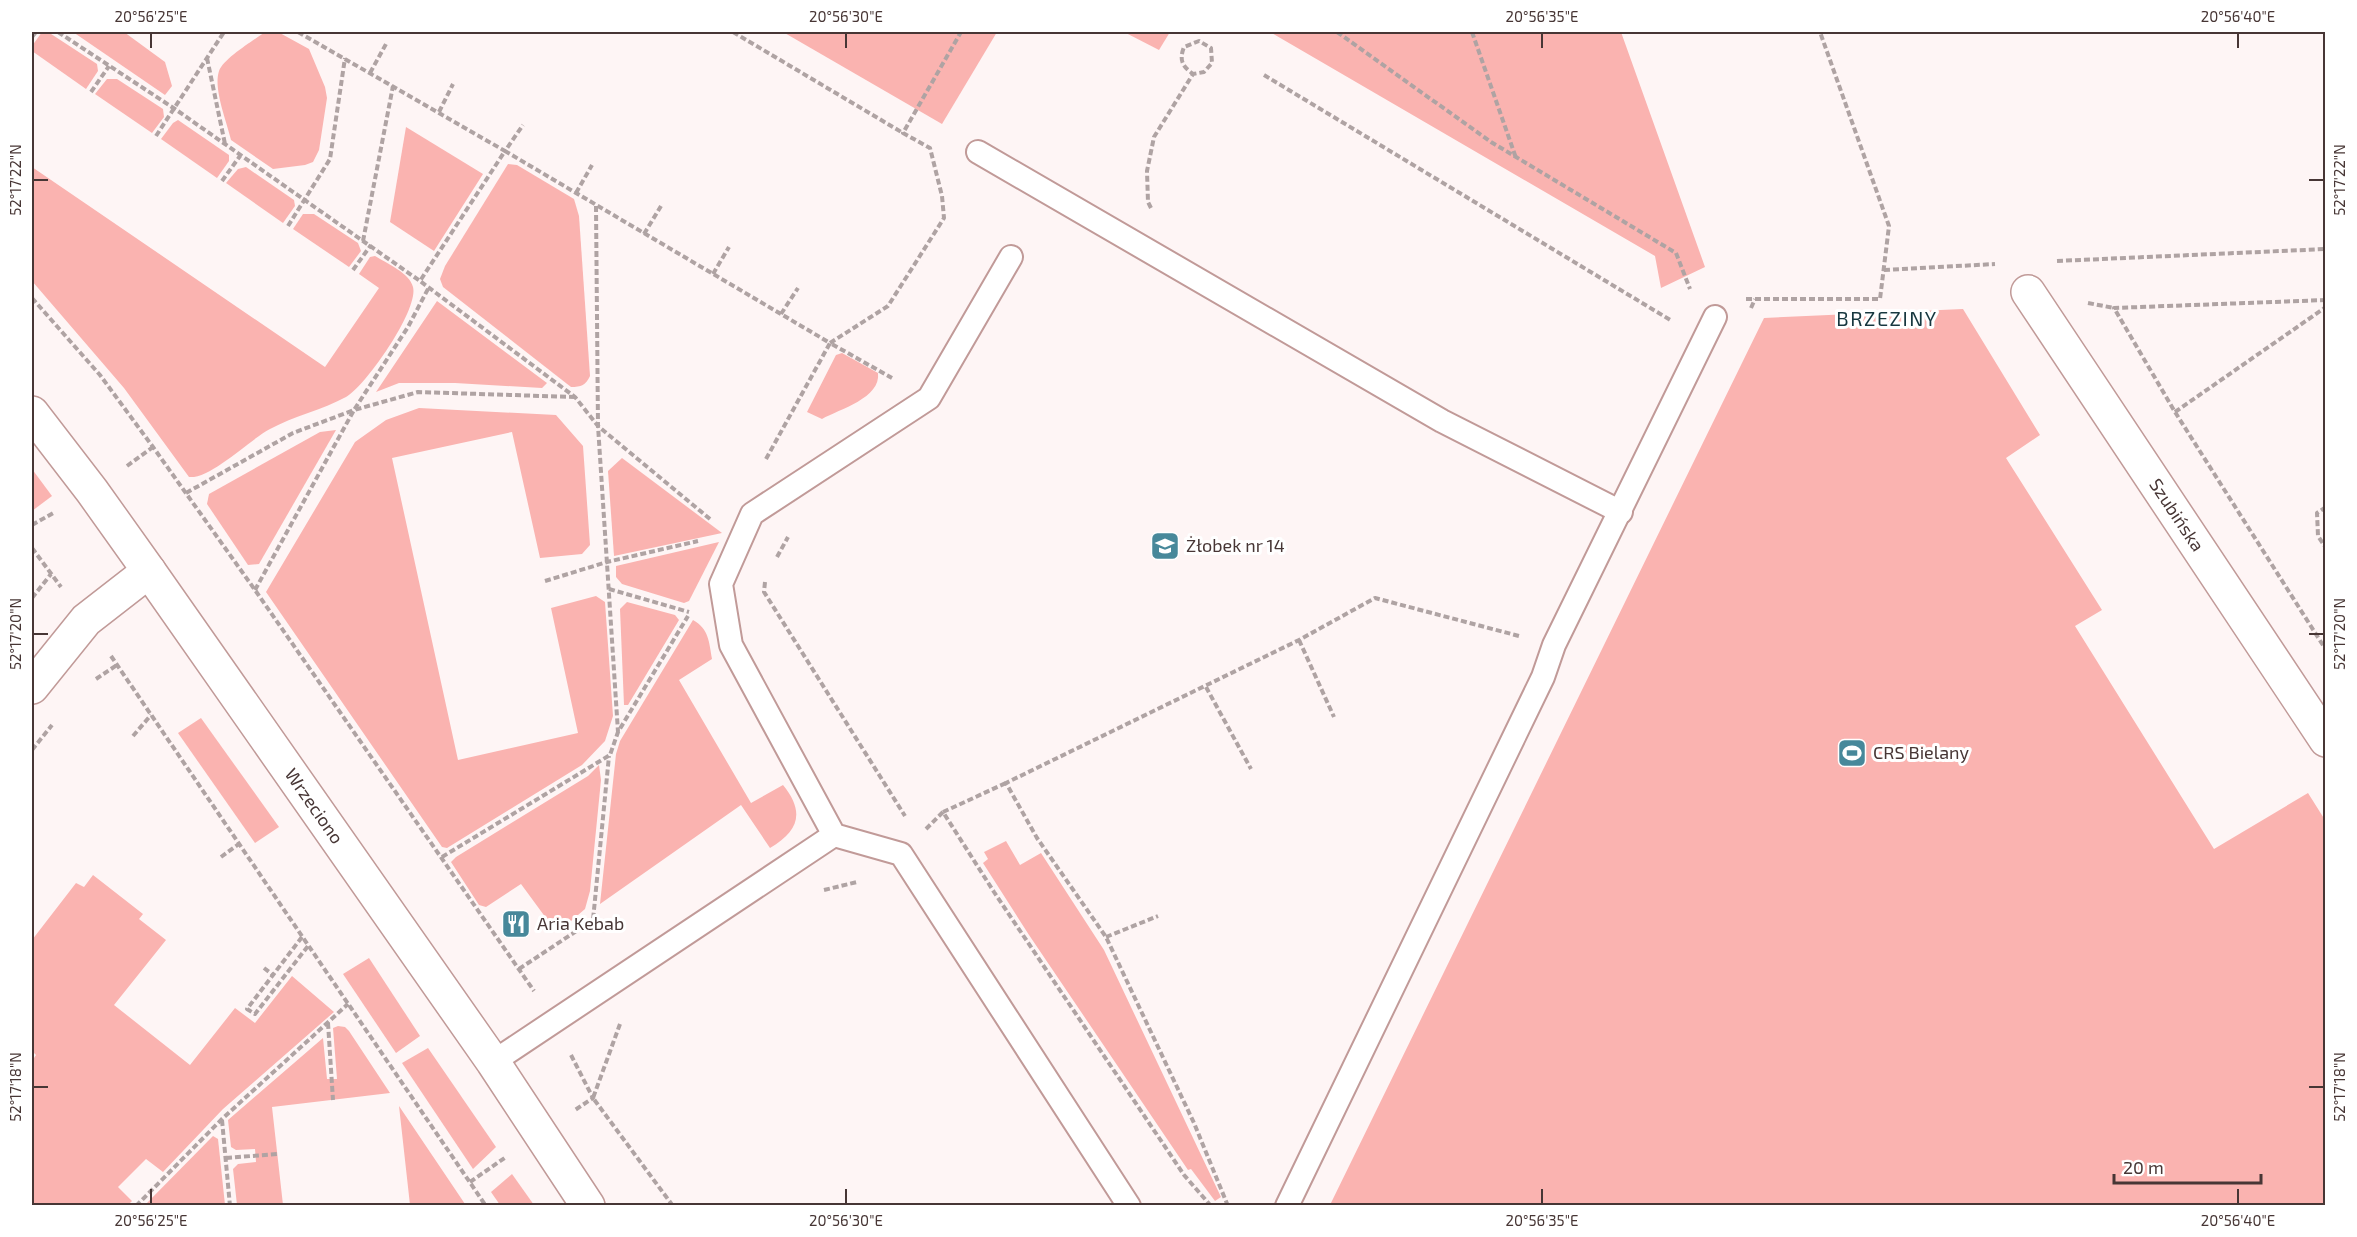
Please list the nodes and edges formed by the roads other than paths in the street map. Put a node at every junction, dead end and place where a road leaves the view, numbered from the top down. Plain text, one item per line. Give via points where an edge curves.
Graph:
1 (978, 152) dead end
2 (1011, 257) dead end
3 (2028, 292) dead end
4 (1715, 317) dead end
5 (32, 413) edge
6 (1621, 512) junction
7 (149, 571) junction
8 (32, 687) edge
9 (2325, 740) edge
10 (834, 835) junction
11 (493, 1062) junction
12 (588, 1206) edge
13 (1129, 1206) edge
14 (1287, 1206) edge

1 - 6 lane via 1442,421
2 - 10 lane via 929,398 752,514 721,585 731,645
3 - 9 street, Szubińska
4 - 6 lane
5 - 7 street, Wrzeciono via 93,490
6 - 14 lane
7 - 8 street via 86,620
7 - 11 street, Wrzeciono
10 - 11 lane
10 - 13 lane via 901,854
11 - 12 street, Wrzeciono

